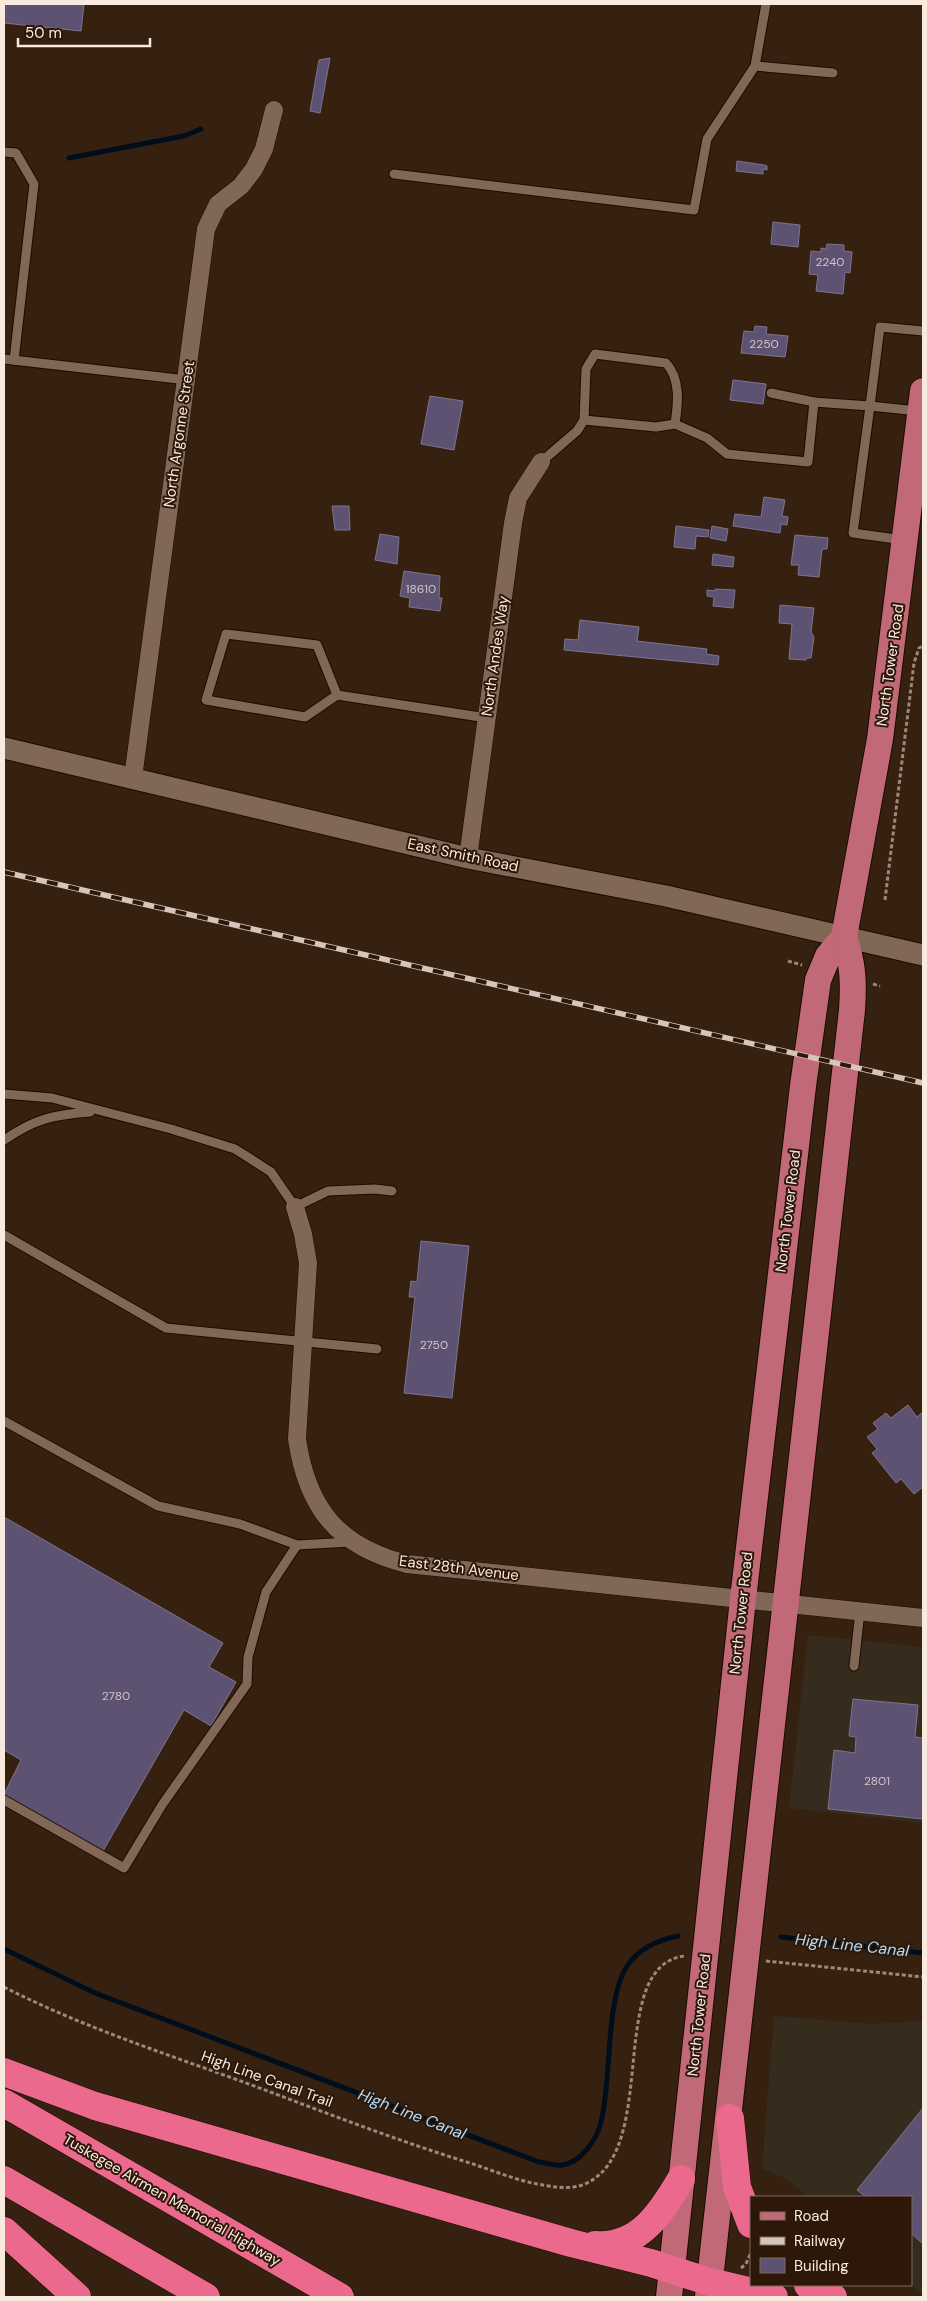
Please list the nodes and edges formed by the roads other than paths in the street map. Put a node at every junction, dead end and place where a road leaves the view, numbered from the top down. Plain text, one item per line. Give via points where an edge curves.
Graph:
1 (766, 4) edge
2 (755, 66) junction
3 (834, 73) dead end
4 (274, 110) dead end
5 (4, 152) edge
6 (394, 174) dead end
7 (923, 331) edge
8 (4, 359) edge
9 (14, 360) junction
10 (186, 380) junction
11 (771, 393) dead end
12 (922, 401) edge
13 (814, 402) junction
14 (870, 406) junction
15 (584, 420) junction
16 (675, 424) junction
17 (541, 462) joint
18 (906, 541) junction
19 (337, 695) junction
20 (487, 718) junction
21 (4, 748) edge
22 (133, 778) junction
23 (468, 858) junction
24 (844, 937) junction
25 (923, 955) edge
26 (4, 1094) edge
27 (95, 1111) junction
28 (4, 1140) edge
29 (392, 1191) dead end
30 (295, 1206) junction
31 (4, 1235) edge
32 (303, 1342) junction
33 (377, 1349) dead end
34 (4, 1421) edge
35 (351, 1542) junction
36 (297, 1545) junction
37 (743, 1599) junction
38 (784, 1604) junction
39 (860, 1611) junction
40 (923, 1618) edge
41 (854, 1666) dead end
42 (4, 1800) edge
43 (4, 2072) edge
44 (4, 2102) edge
45 (730, 2118) junction
46 (681, 2179) junction
47 (4, 2180) edge
48 (750, 2221) edge
49 (4, 2231) edge
50 (571, 2242) junction
51 (672, 2270) junction
52 (810, 2286) edge
53 (709, 2290) edge
54 (77, 2297) edge
55 (206, 2297) edge
56 (340, 2297) edge
57 (669, 2297) edge
58 (774, 2297) edge
59 (833, 2297) edge

1 - 2 lane
2 - 3 lane
2 - 6 lane via 707,138 694,210
4 - 10 street, North Argonne Street via 264,148 254,169 242,186 218,204 206,229
5 - 9 lane via 16,153 34,184
7 - 14 lane via 880,327
8 - 9 lane
9 - 10 lane
10 - 22 street, North Argonne Street
11 - 13 lane
12 - 14 lane
12 - 18 main road, North Tower Road
13 - 14 lane
13 - 16 lane via 808,462 726,454 707,438
14 - 18 lane via 853,533
15 - 16 lane via 649,427
15 - 16 lane via 586,369 595,354 666,363 674,372 678,402
15 - 17 lane via 576,432
17 - 20 street, North Andes Way via 518,498
18 - 24 main road, North Tower Road via 880,740
19 - 19 lane via 305,717 206,700 226,634 317,646
19 - 20 lane
20 - 23 street, North Andes Way
21 - 22 street, East Smith Road
22 - 23 street, East Smith Road
23 - 24 street, East Smith Road via 666,896
24 - 25 street, East Smith Road
24 - 37 main road, North Tower Road via 821,970 814,1004
24 - 38 main road, North Tower Road via 854,979 852,1010
26 - 27 lane via 52,1098
27 - 28 lane via 55,1115 28,1124
27 - 30 lane via 171,1129 235,1149 271,1172
29 - 30 lane via 328,1190
30 - 32 street, East 28th Avenue via 308,1264
31 - 32 lane via 166,1328
32 - 33 lane
32 - 35 street, East 28th Avenue via 297,1439 305,1479 322,1512
34 - 36 lane via 158,1506 240,1524
35 - 36 lane
35 - 37 street, East 28th Avenue via 387,1559 407,1564
36 - 42 lane via 266,1592 248,1657 247,1684 162,1805 124,1868
37 - 38 street, East 28th Avenue
37 - 46 main road, North Tower Road
38 - 39 street, East 28th Avenue
38 - 45 main road, North Tower Road
39 - 40 street, East 28th Avenue
39 - 41 lane
43 - 50 highway via 95,2106
44 - 56 highway, Tuskegee Airmen Memorial Highway
45 - 48 highway via 737,2187
45 - 53 main road, North Tower Road
46 - 50 highway via 657,2217 638,2234 623,2242 603,2245
46 - 51 main road, North Tower Road
47 - 55 highway
49 - 54 highway
50 - 51 highway
51 - 53 highway
51 - 57 main road, North Tower Road
52 - 59 highway
53 - 58 highway

